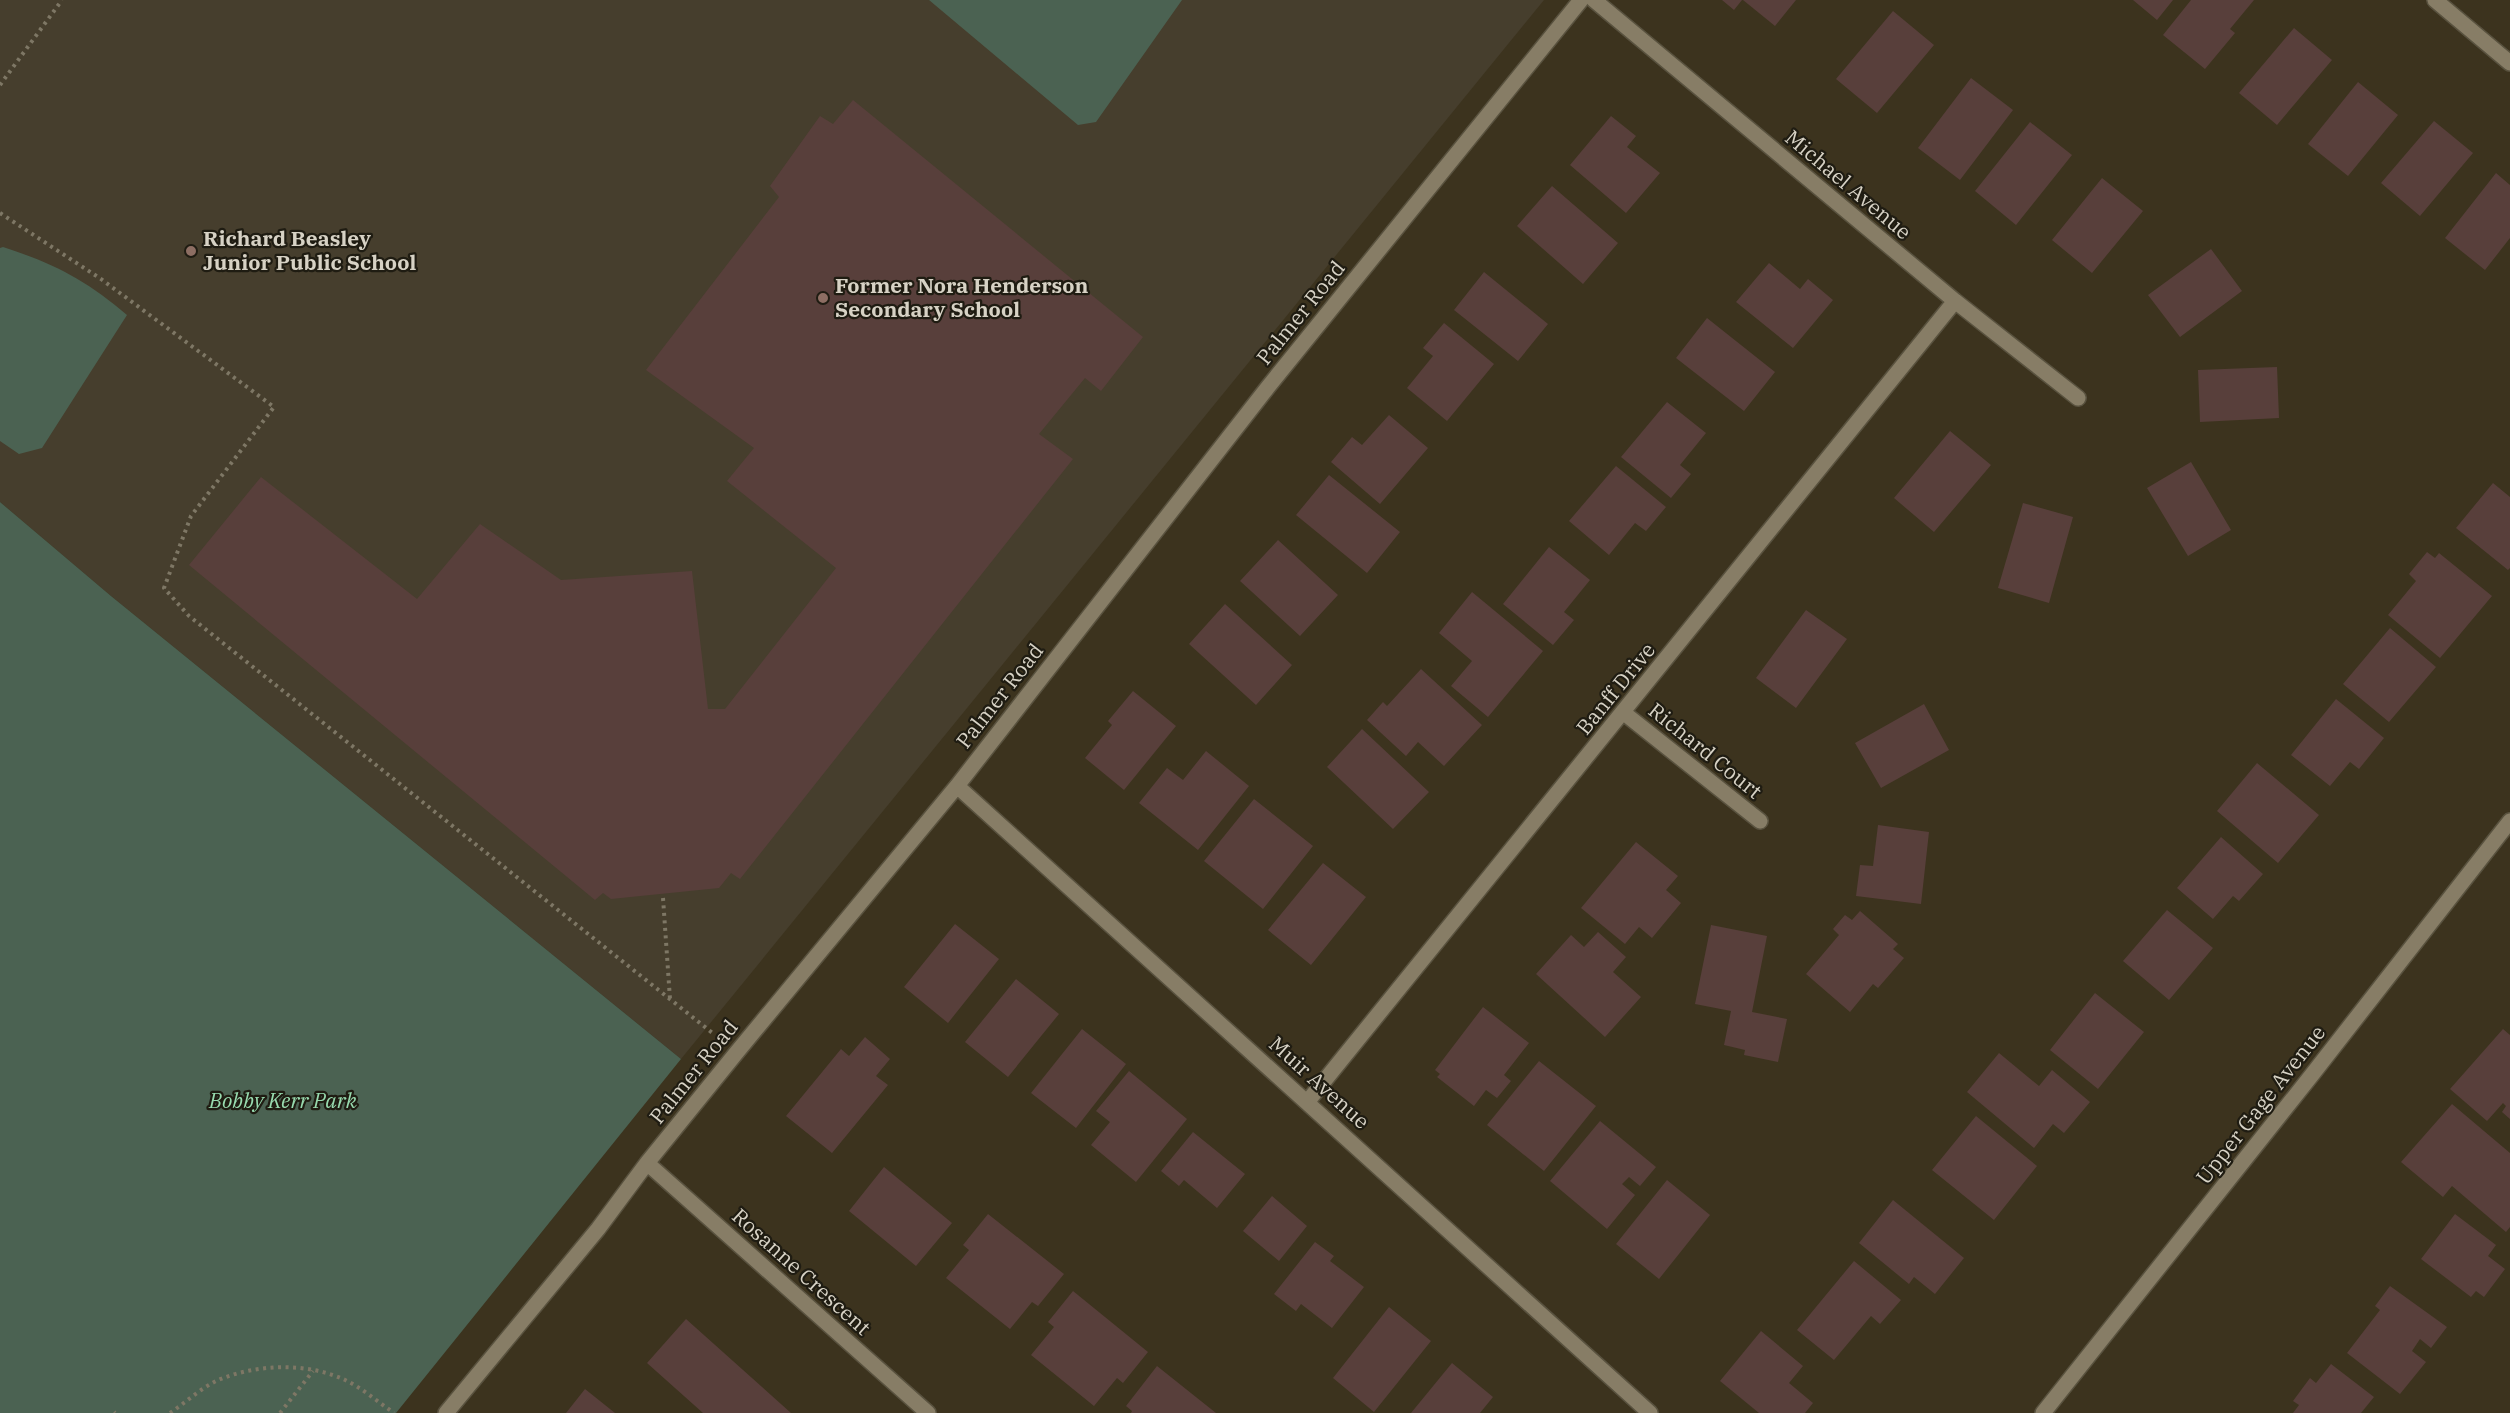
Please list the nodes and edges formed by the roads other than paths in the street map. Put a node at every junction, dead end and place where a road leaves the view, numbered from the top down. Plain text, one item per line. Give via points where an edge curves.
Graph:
1 (1581, 0) edge
2 (1594, 0) edge
3 (2435, 0) edge
4 (2510, 63) edge
5 (1955, 301) junction
6 (2078, 398) dead end
7 (1624, 713) junction
8 (957, 786) junction
9 (1760, 821) dead end
10 (2510, 821) edge
11 (1308, 1101) junction
12 (648, 1163) junction
13 (446, 1413) edge
14 (927, 1413) edge
15 (1650, 1413) edge
16 (2043, 1413) edge

1 - 8 street, Palmer Road via 1268,387
2 - 5 street, Michael Avenue
3 - 4 street
5 - 6 street, Michael Avenue
5 - 7 street, Banff Drive
7 - 9 street, Richard Court
7 - 11 street, Banff Drive
8 - 11 street, Muir Avenue
8 - 12 street, Palmer Road
10 - 16 street, Upper Gage Avenue
11 - 15 street, Muir Avenue
12 - 13 street, Palmer Road
12 - 14 street, Rosanne Crescent

